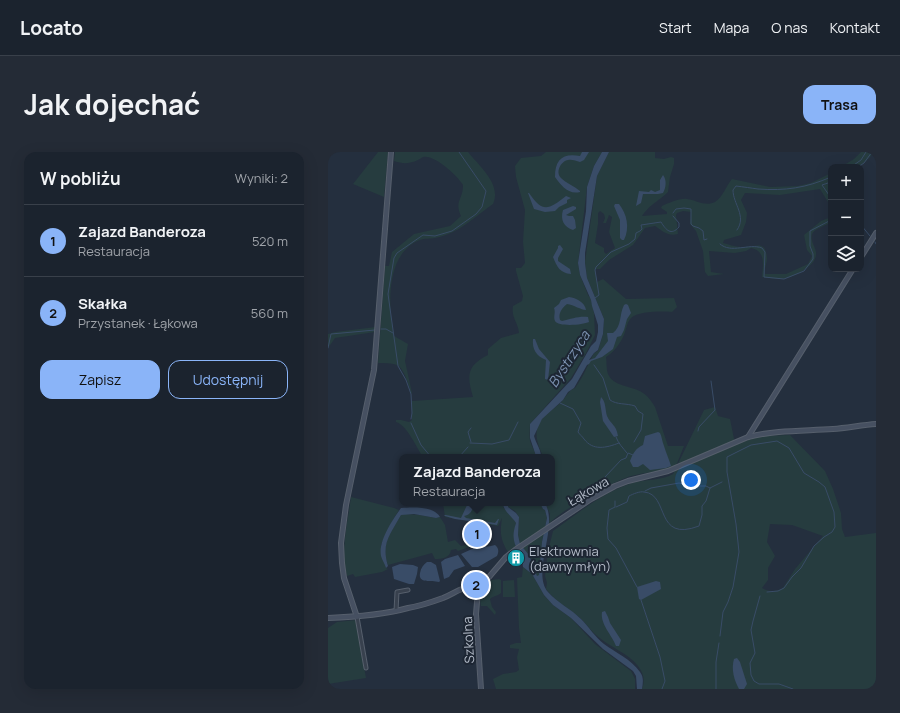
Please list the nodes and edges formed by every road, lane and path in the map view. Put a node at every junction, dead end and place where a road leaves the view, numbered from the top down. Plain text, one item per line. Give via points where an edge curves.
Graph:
1 (391, 152) edge
2 (876, 233) edge
3 (864, 252) edge
4 (851, 272) edge
5 (876, 424) edge
6 (748, 437) junction
7 (408, 590) dead end
8 (478, 590) junction
9 (396, 611) junction
10 (357, 617) junction
11 (328, 618) edge
12 (366, 668) dead end
13 (481, 689) edge

1 - 10 street via 374,370 346,505 341,543 344,578
2 - 3 street
4 - 6 street
5 - 6 street, Łąkowa via 771,432
6 - 8 street, Łąkowa via 668,471 628,481 605,491 521,545 506,557
7 - 9 street via 397,592
8 - 9 street via 463,588 440,599
8 - 13 street, Szkolna via 476,614
9 - 10 street
10 - 11 street
10 - 12 street

